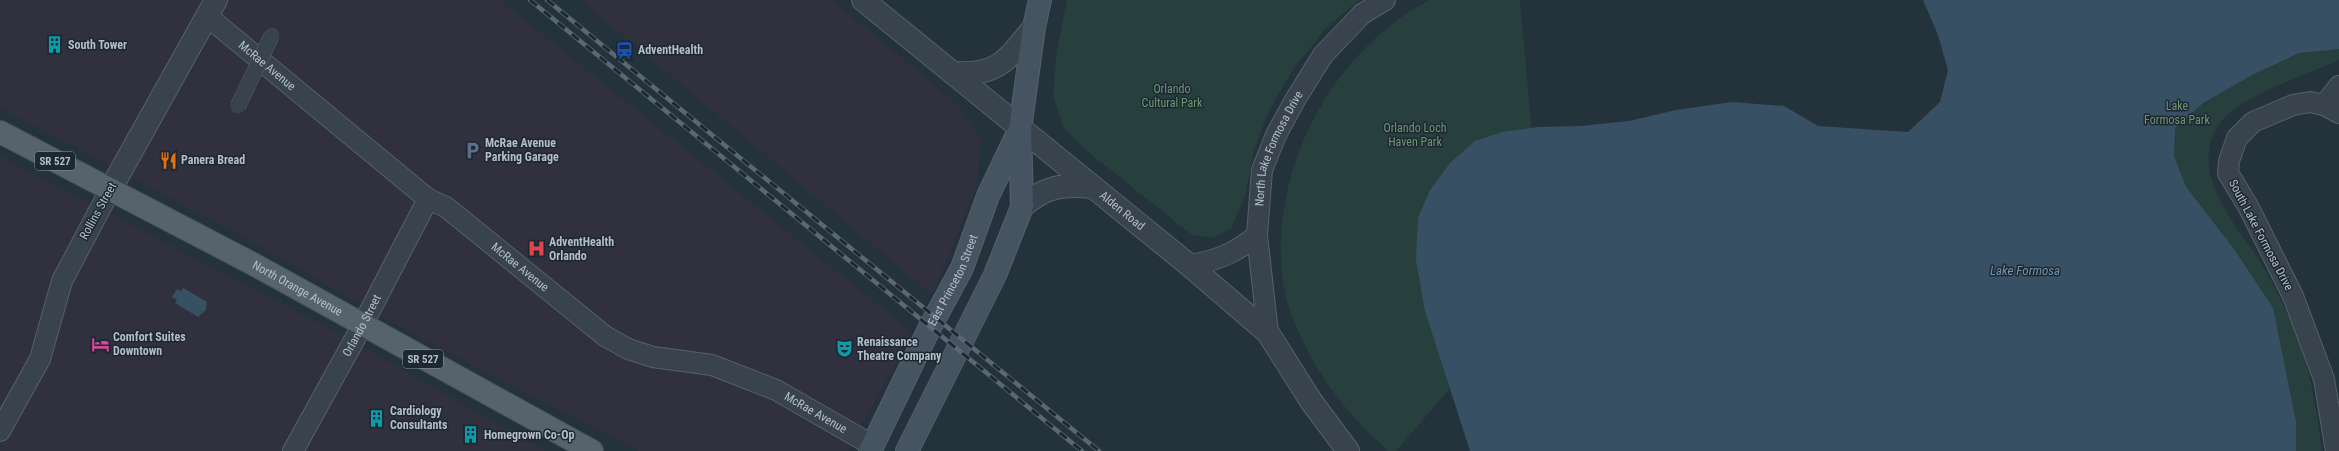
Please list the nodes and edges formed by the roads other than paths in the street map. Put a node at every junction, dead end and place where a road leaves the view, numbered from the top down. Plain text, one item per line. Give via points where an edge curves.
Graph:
1 (863, 0) edge
2 (1040, 0) edge
3 (1385, 0) edge
4 (211, 8) edge
5 (1034, 27) junction
6 (272, 35) dead end
7 (953, 73) junction
8 (2339, 86) edge
9 (238, 106) dead end
10 (2332, 109) edge
11 (1020, 129) junction
12 (0, 132) edge
13 (1093, 187) junction
14 (110, 190) junction
15 (428, 199) junction
16 (1022, 207) junction
17 (1257, 235) junction
18 (1190, 265) junction
19 (362, 326) junction
20 (1268, 333) junction
21 (2331, 383) edge
22 (0, 431) edge
23 (871, 448) edge
24 (293, 451) edge
25 (592, 451) edge
26 (907, 451) edge
27 (1348, 451) edge
28 (2336, 451) edge

1 - 7 street, Alden Road
2 - 5 main road, East Princeton Street
3 - 17 street, North Lake Formosa Drive via 1362,14 1323,56 1295,100 1276,135 1262,170
4 - 14 street, Rollins Street
4 - 15 street, McRae Avenue
5 - 7 street via 1007,60 988,71
5 - 11 main road, East Princeton Street
6 - 9 street, bridge
7 - 11 street, Alden Road
8 - 10 street, South Lake Formosa Drive
10 - 21 street, South Lake Formosa Drive via 2310,102 2293,105 2253,122 2237,138 2229,161 2228,173 2249,208 2293,296
11 - 13 street, Alden Road
11 - 16 main road, East Princeton Street
11 - 23 main road, East Princeton Street via 988,196 962,268
12 - 14 main road, North Orange Avenue / SR 527
13 - 16 street via 1071,185 1047,189
13 - 18 street, Alden Road
14 - 19 main road, North Orange Avenue / SR 527 via 255,265
14 - 22 street, Rollins Street via 62,281 40,359
15 - 19 street, Orlando Street
15 - 23 street, McRae Avenue via 446,207 605,336 628,350 653,357 712,365 776,390
16 - 26 main road, East Princeton Street via 995,275
17 - 18 street via 1227,256
17 - 20 street, North Lake Formosa Drive
18 - 20 street, Alden Road
19 - 24 street, Orlando Street
19 - 25 main road, North Orange Avenue / SR 527
20 - 27 street, Alden Road via 1311,401
21 - 28 street, South Lake Formosa Drive

